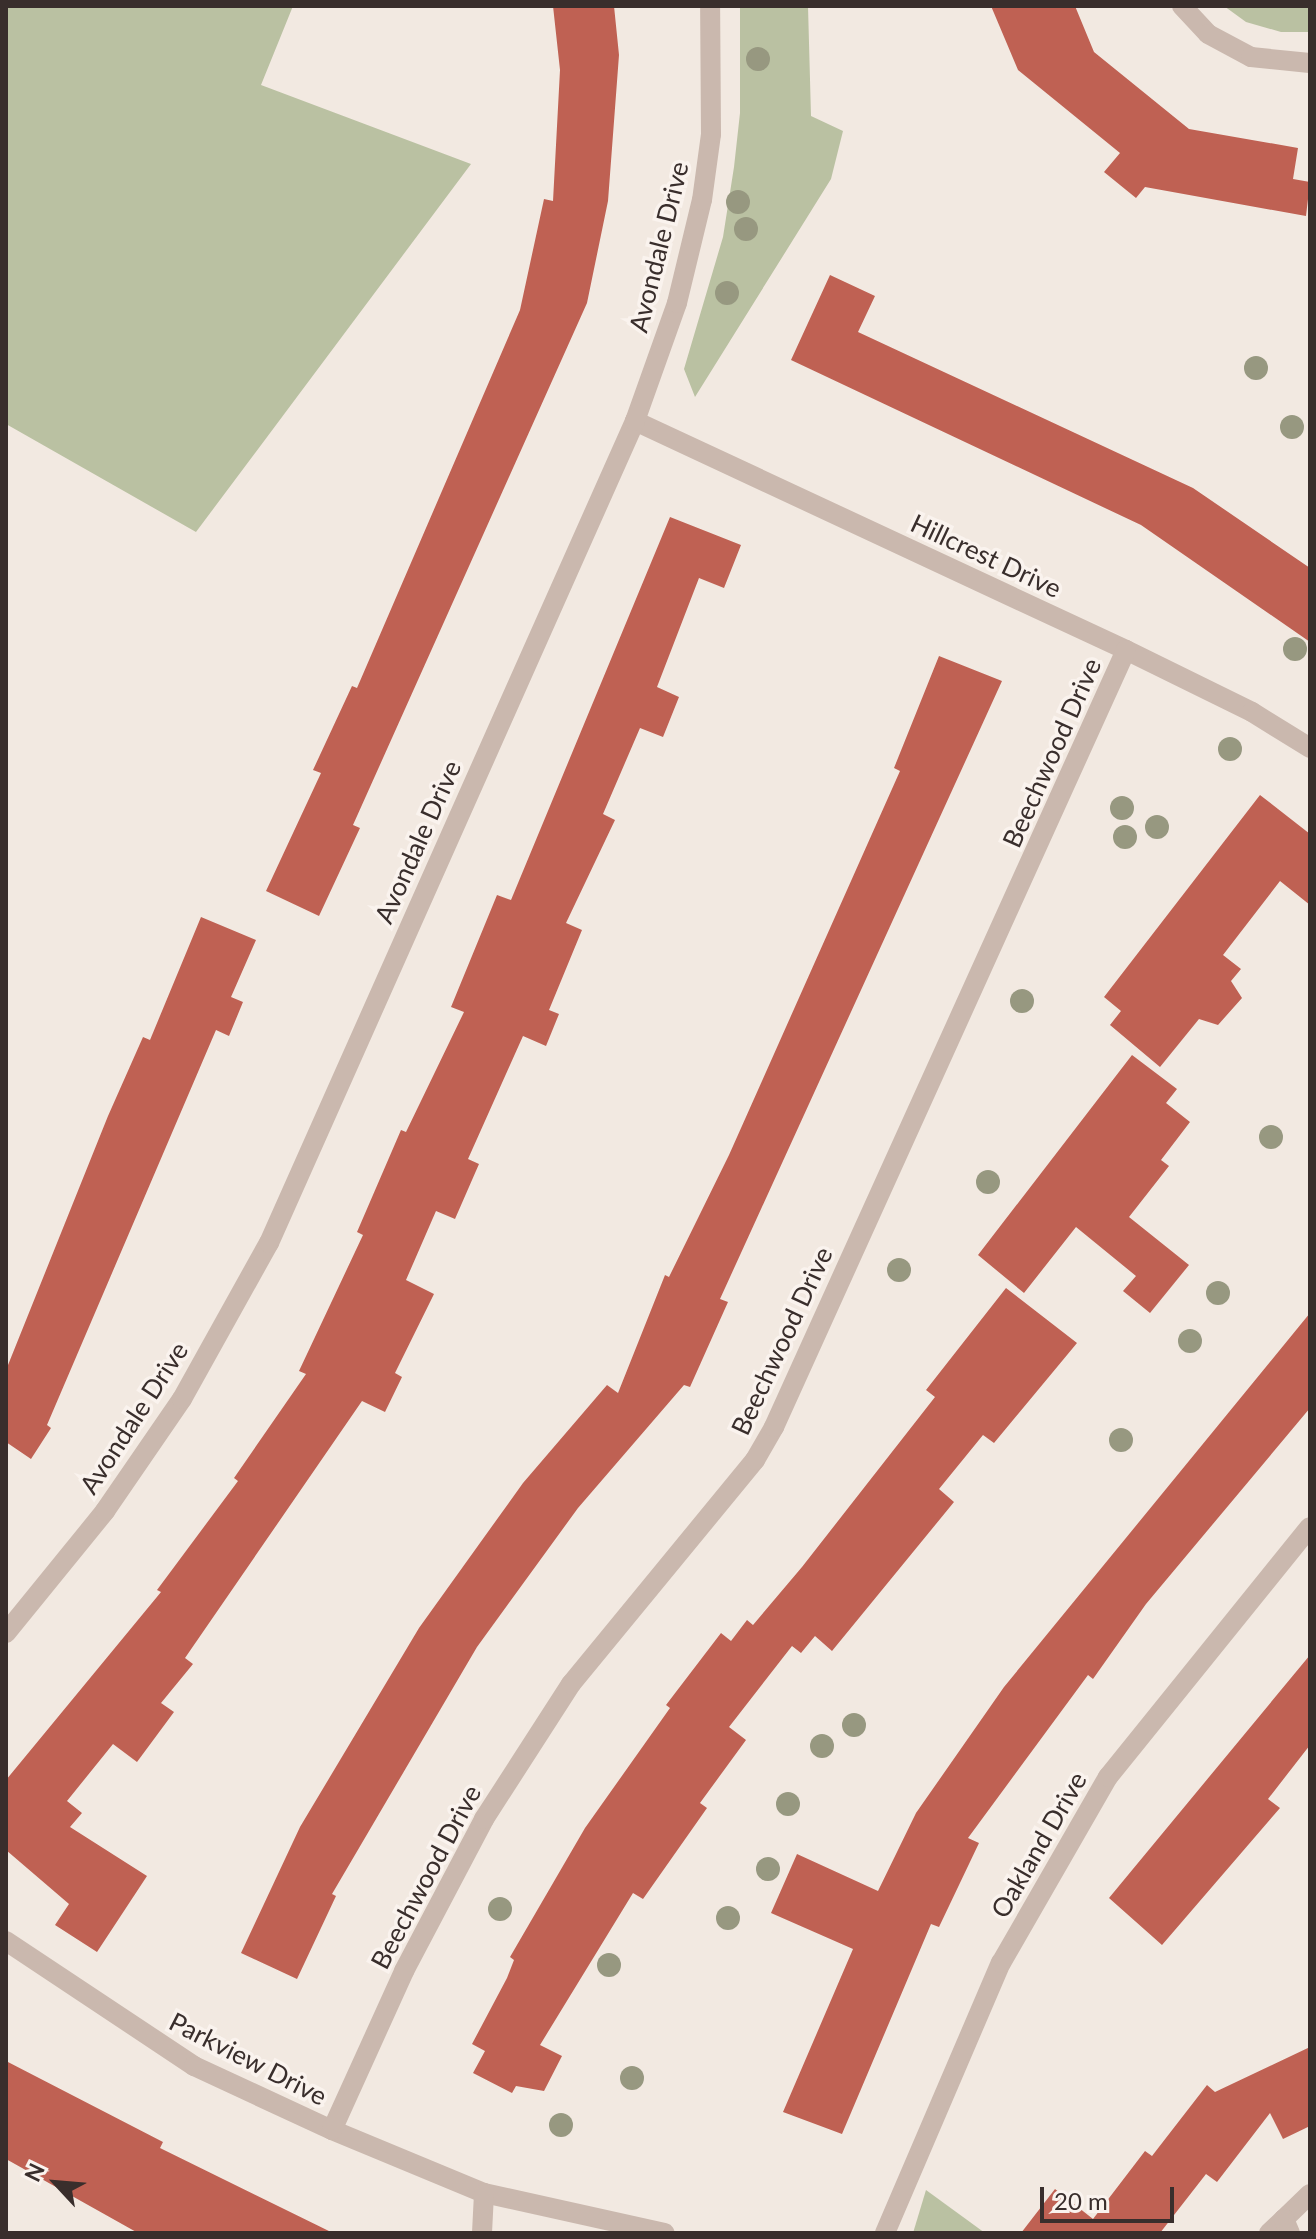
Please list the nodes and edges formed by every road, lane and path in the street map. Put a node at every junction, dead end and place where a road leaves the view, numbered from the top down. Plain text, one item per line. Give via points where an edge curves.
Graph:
1 (710, 6) edge
2 (1182, 6) edge
3 (1310, 63) edge
4 (635, 421) junction
5 (1126, 650) junction
6 (1310, 748) edge
7 (1310, 1527) edge
8 (6, 1633) edge
9 (6, 1941) edge
10 (332, 2130) junction
11 (484, 2193) junction
12 (1310, 2194) edge
13 (1287, 2226) edge
14 (482, 2233) edge
15 (665, 2233) edge
16 (885, 2233) edge
17 (1269, 2233) edge

1 - 4 street, Avondale Drive via 714,79 702,200 677,303
2 - 3 street via 1208,34 1251,57
4 - 5 street, Hillcrest Drive
4 - 8 street, Avondale Drive via 269,1243 182,1399 105,1511
5 - 6 street, Hillcrest Drive via 1252,712
5 - 10 street, Beechwood Drive via 774,1427 755,1460 571,1684 484,1819 404,1971
7 - 16 street, Oakland Drive via 1108,1777 1001,1963
9 - 10 street, Parkview Drive via 194,2066
10 - 11 street, Parkview Drive
11 - 14 street
11 - 15 street, Parkview Drive
12 - 13 street
13 - 17 street

